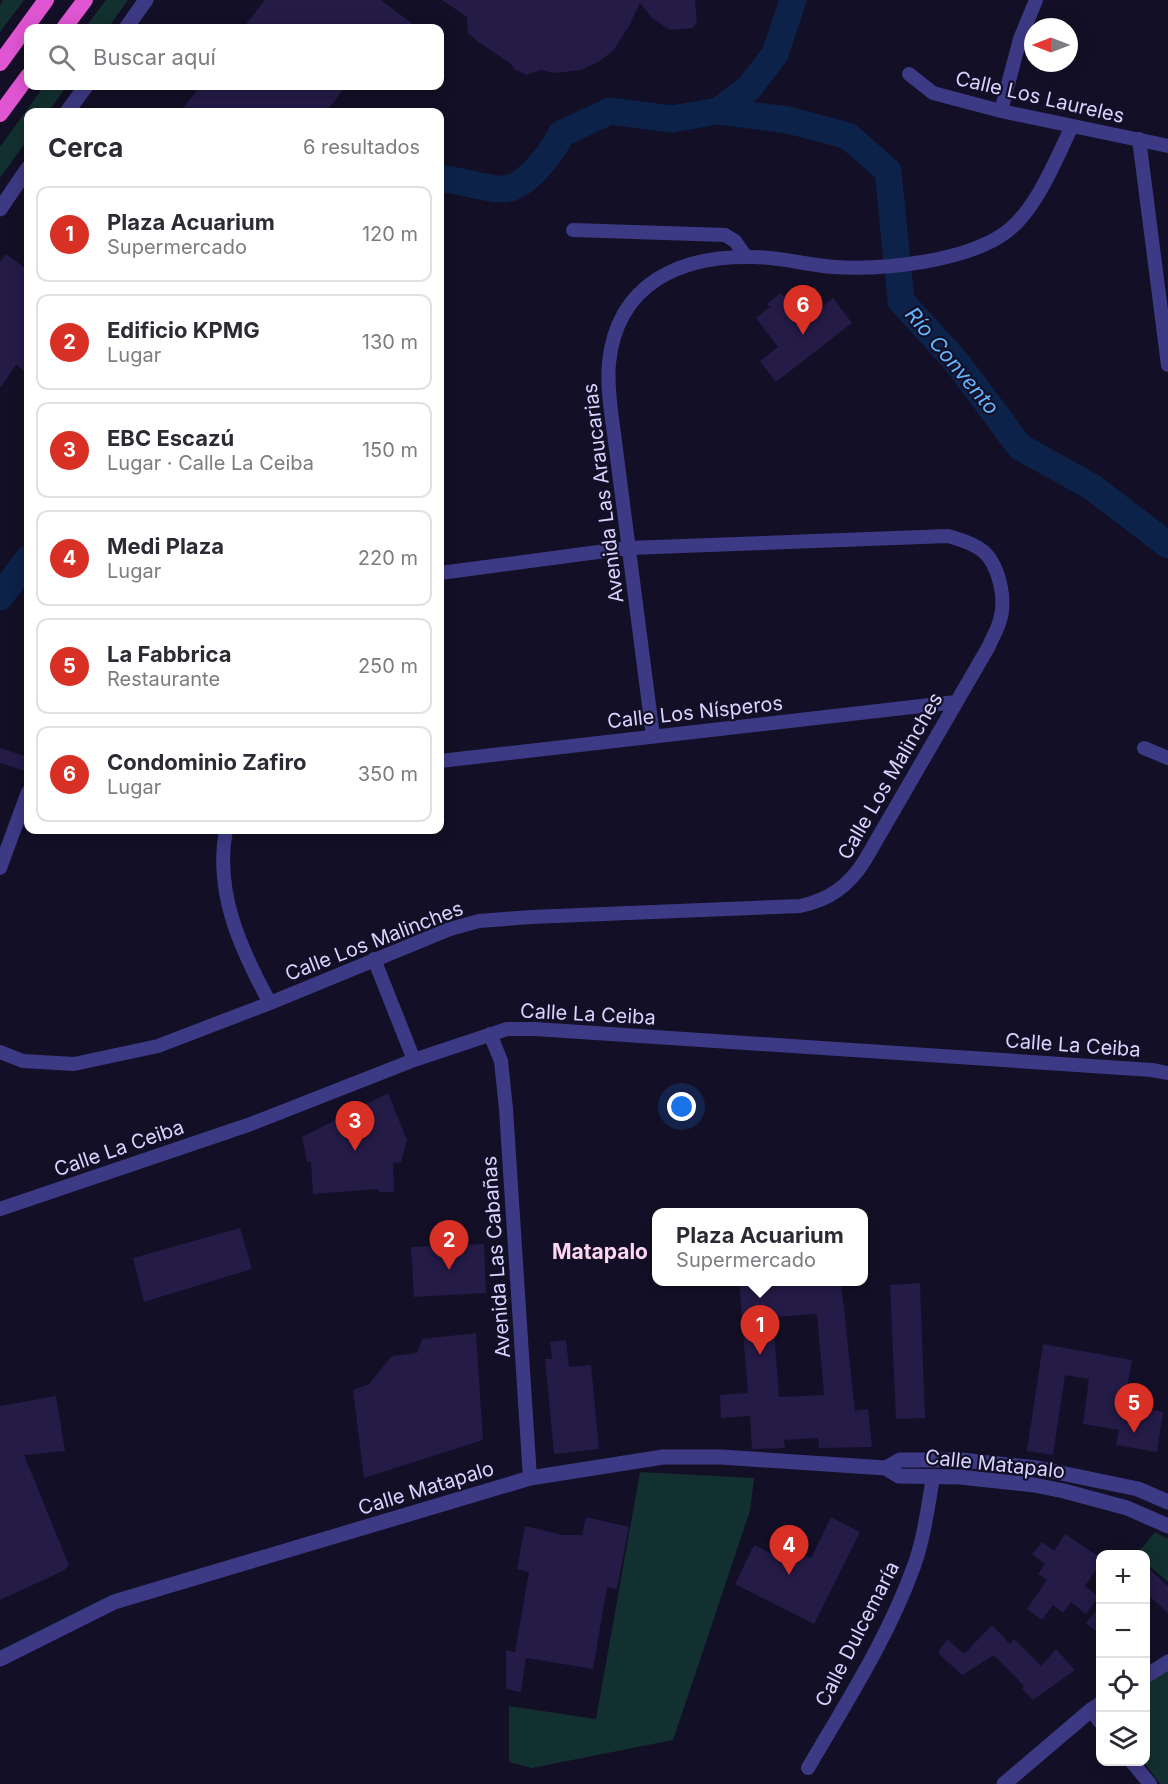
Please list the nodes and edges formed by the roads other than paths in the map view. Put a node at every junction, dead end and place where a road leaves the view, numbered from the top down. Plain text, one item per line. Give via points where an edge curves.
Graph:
1 (46, 0) edge
2 (85, 0) edge
3 (146, 0) edge
4 (1036, 0) edge
5 (28, 24) edge
6 (67, 24) edge
7 (129, 24) edge
8 (24, 30) edge
9 (0, 63) edge
10 (909, 74) dead end
11 (24, 81) edge
12 (83, 90) edge
13 (71, 108) edge
14 (1001, 111) junction
15 (0, 114) edge
16 (1072, 126) junction
17 (1139, 139) junction
18 (1168, 146) edge
19 (24, 174) edge
20 (0, 209) edge
21 (573, 230) dead end
22 (746, 257) junction
23 (1168, 365) edge
24 (628, 548) junction
25 (444, 572) edge
26 (956, 702) junction
27 (653, 736) junction
28 (1144, 748) dead end
29 (1168, 758) edge
30 (444, 761) edge
31 (24, 803) edge
32 (226, 834) edge
33 (0, 868) edge
34 (374, 959) junction
35 (270, 1004) junction
36 (490, 1034) junction
37 (0, 1052) edge
38 (414, 1060) junction
39 (1168, 1073) edge
40 (0, 1209) edge
41 (886, 1468) junction
42 (933, 1477) junction
43 (530, 1478) junction
44 (1168, 1502) edge
45 (1168, 1526) edge
46 (0, 1659) edge
47 (1168, 1662) edge
48 (1150, 1673) edge
49 (1096, 1713) edge
50 (1136, 1766) edge
51 (808, 1768) dead end
52 (1004, 1784) edge
53 (1150, 1784) edge

1 - 5 highway
2 - 6 highway
3 - 7 street
4 - 14 street via 1020,39
8 - 9 highway
10 - 14 street, Calle Los Laureles via 933,93
11 - 15 highway
12 - 13 street
14 - 16 street, Calle Los Laureles
16 - 17 street, Calle Los Laureles
16 - 22 street, Avenida Las Araucarias via 1043,185 1011,228 964,252 885,266 835,267
17 - 18 street, Calle Los Laureles
17 - 23 street
19 - 20 street
21 - 22 street via 725,235 735,241
22 - 24 street, Avenida Las Araucarias via 695,262 669,272 644,288 621,320 610,353 609,377
24 - 25 street, Calle Los Malinches
24 - 26 street, Calle Los Malinches via 948,536 968,541 986,553 997,569 1001,619
24 - 27 street, Avenida Las Araucarias
26 - 27 street, Calle Los Nísperos
26 - 34 street, Calle Los Malinches via 857,872 825,898 800,906 479,921
27 - 30 street, Calle Los Nísperos
28 - 29 street
31 - 33 street
32 - 35 street via 224,886 233,927
34 - 35 street, Calle Los Malinches
34 - 38 street
35 - 37 street, Calle Los Malinches via 158,1046 74,1064 23,1061
36 - 38 street, Calle La Ceiba
36 - 39 street, Calle La Ceiba via 507,1029 535,1029
36 - 43 street, Avenida Las Cabañas via 501,1061 506,1109
38 - 40 street, Calle La Ceiba via 248,1125
41 - 42 street, Calle Matapalo via 899,1476
41 - 43 street, Calle Matapalo via 663,1457
41 - 44 street, Calle Matapalo via 900,1460 961,1460 1037,1468 1138,1489
42 - 45 street, Calle Matapalo via 1064,1491 1127,1508
42 - 51 street, Calle Dulcemaría via 922,1539 903,1593 877,1649
43 - 46 street, Calle Matapalo via 114,1602
47 - 48 street
49 - 52 street
50 - 53 street

